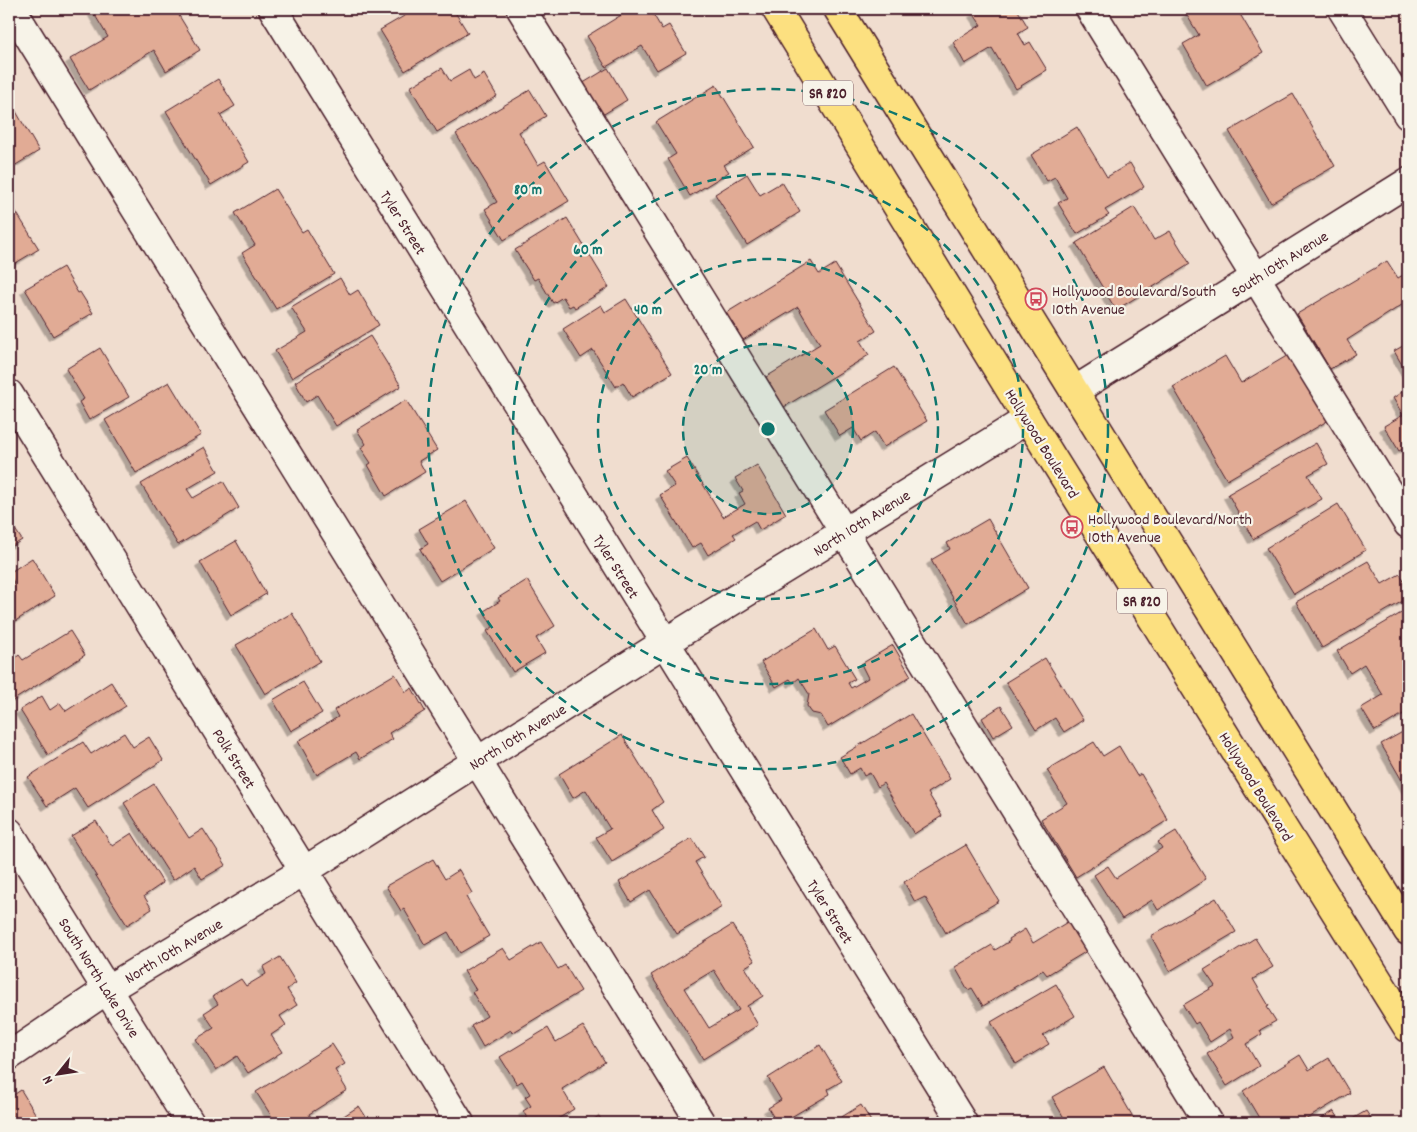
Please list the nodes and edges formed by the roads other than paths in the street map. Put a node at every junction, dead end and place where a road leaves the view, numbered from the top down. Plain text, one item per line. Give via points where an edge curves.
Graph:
1 (12, 9) edge
2 (273, 9) edge
3 (521, 9) edge
4 (776, 9) edge
5 (838, 9) edge
6 (1090, 9) edge
7 (1342, 9) edge
8 (1408, 115) edge
9 (1408, 182) edge
10 (1257, 277) junction
11 (1074, 392) junction
12 (9, 394) edge
13 (1028, 419) junction
14 (1408, 524) edge
15 (844, 532) junction
16 (664, 643) junction
17 (477, 762) junction
18 (9, 832) edge
19 (304, 871) junction
20 (1408, 931) edge
21 (108, 989) junction
22 (1408, 1028) edge
23 (9, 1056) edge
24 (190, 1123) edge
25 (460, 1123) edge
26 (701, 1123) edge
27 (963, 1123) edge
28 (1209, 1123) edge

1 - 17 street
2 - 16 street, Tyler Street
3 - 15 street
4 - 13 main road, Hollywood Boulevard / SR 820
5 - 11 main road, SR 820
6 - 10 street
7 - 8 street
9 - 10 street, South 10th Avenue
10 - 11 street, South 10th Avenue
10 - 14 street
11 - 20 main road, SR 820
12 - 19 street, Polk Street
13 - 15 street, North 10th Avenue
13 - 22 main road, Hollywood Boulevard / SR 820
15 - 16 street, North 10th Avenue
15 - 28 street
16 - 17 street, North 10th Avenue
16 - 27 street, Tyler Street
17 - 19 street, North 10th Avenue
17 - 26 street
18 - 21 street, South North Lake Drive
19 - 21 street, North 10th Avenue
19 - 25 street, Polk Street
21 - 23 street, North 10th Avenue
21 - 24 street, South North Lake Drive

